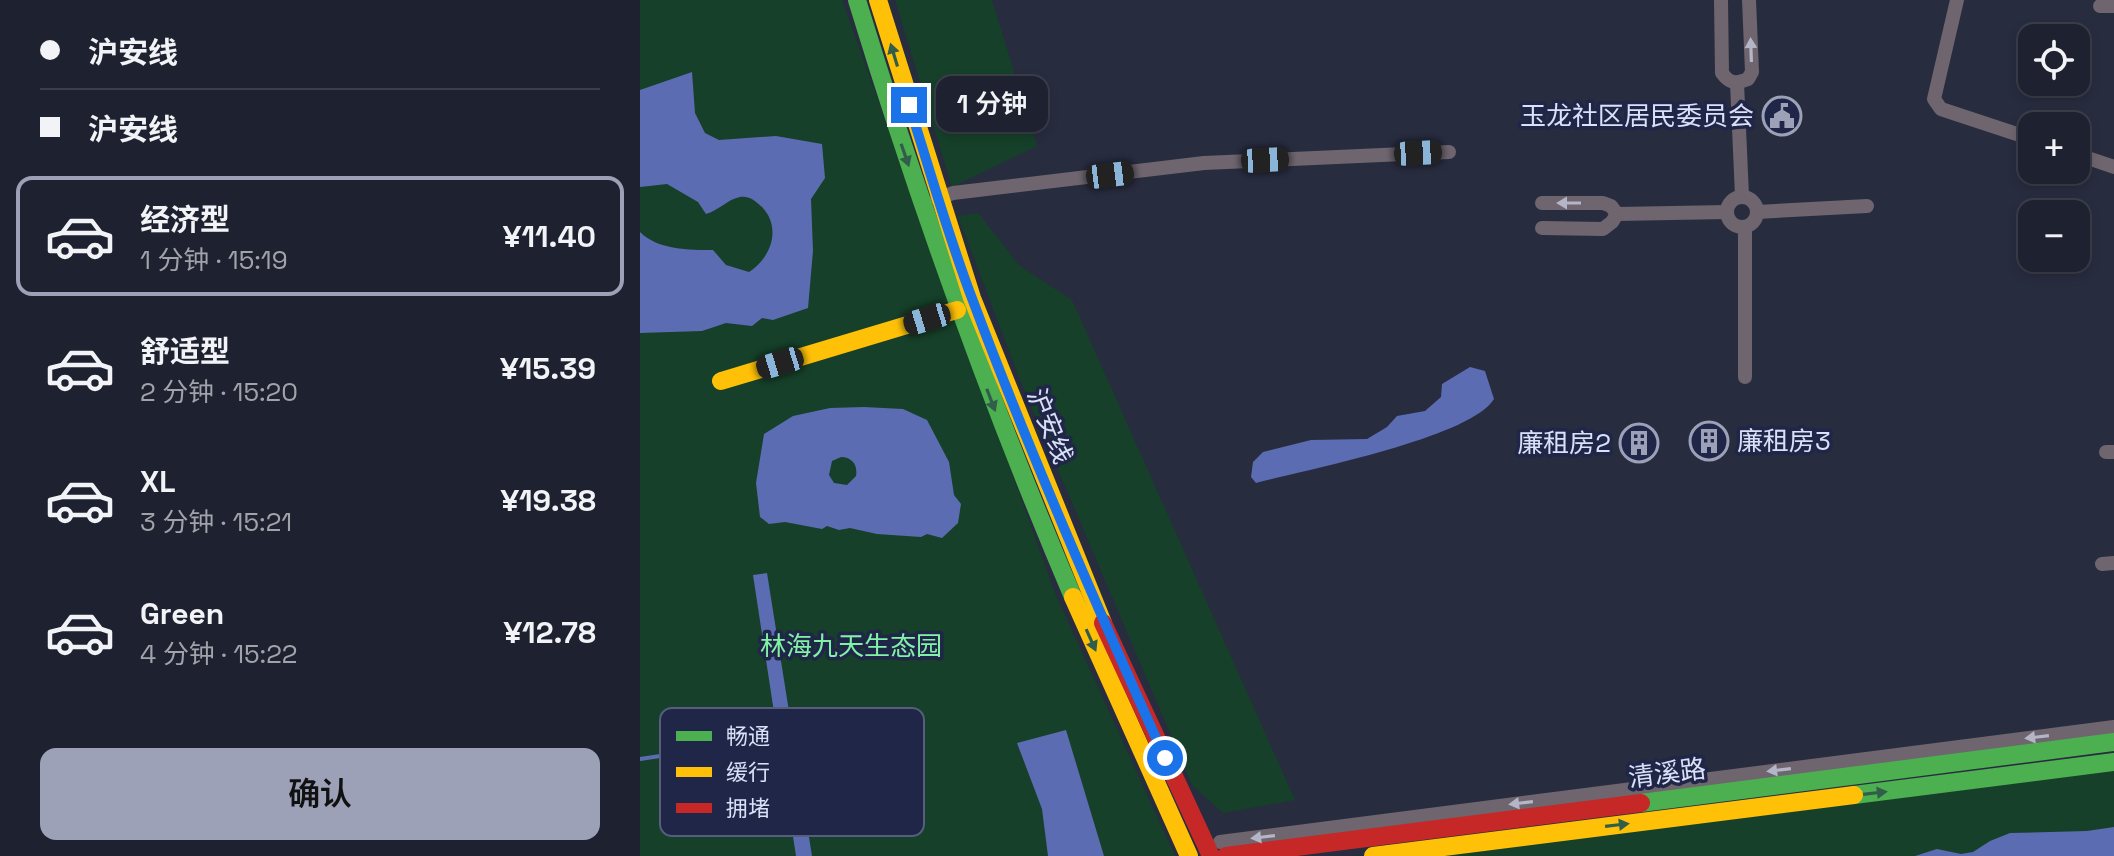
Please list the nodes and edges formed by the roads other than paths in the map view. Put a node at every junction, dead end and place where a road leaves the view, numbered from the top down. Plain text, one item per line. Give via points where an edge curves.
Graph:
1 (857, 0) edge
2 (878, 0) edge
3 (1721, 0) edge
4 (1749, 0) edge
5 (1957, 0) edge
6 (1737, 83) junction
7 (2018, 134) edge
8 (1449, 152) dead end
9 (2090, 159) edge
10 (2114, 167) edge
11 (1742, 196) junction
12 (930, 201) junction
13 (1542, 203) dead end
14 (1867, 206) dead end
15 (1727, 212) junction
16 (1757, 212) junction
17 (1617, 214) junction
18 (1745, 227) junction
19 (1542, 228) dead end
20 (957, 310) junction
21 (1745, 377) dead end
22 (721, 381) dead end
23 (2114, 727) edge
24 (2114, 742) edge
25 (2041, 751) junction
26 (2114, 762) edge
27 (2043, 771) junction
28 (1219, 851) edge
29 (1189, 856) edge
30 (1373, 856) edge

1 -> 12 main road, 沪安线 via 889,108
12 -> 2 main road, 沪安线
3 - 6 street via 1722,73
6 -> 4 street via 1752,72
5 - 7 street via 1934,99 1941,109
6 - 11 street
8 - 12 street via 1204,163 953,193
9 - 10 street
11 - 15 street via 1733,199
11 - 16 street
12 - 20 main road, 沪安线
12 - 28 main road, 沪安线 via 1088,590
17 -> 13 street via 1603,203
14 - 16 street
15 - 17 street
15 - 18 street via 1730,222
16 - 18 street
17 - 19 street via 1603,229
18 - 21 street
20 - 22 main road
20 -> 29 main road, 沪安线 via 1071,596
23 -> 28 street
24 - 25 main road, 清溪路
25 - 27 main road
25 - 28 main road, 清溪路
26 - 27 main road, 清溪路
30 -> 27 main road, 清溪路

